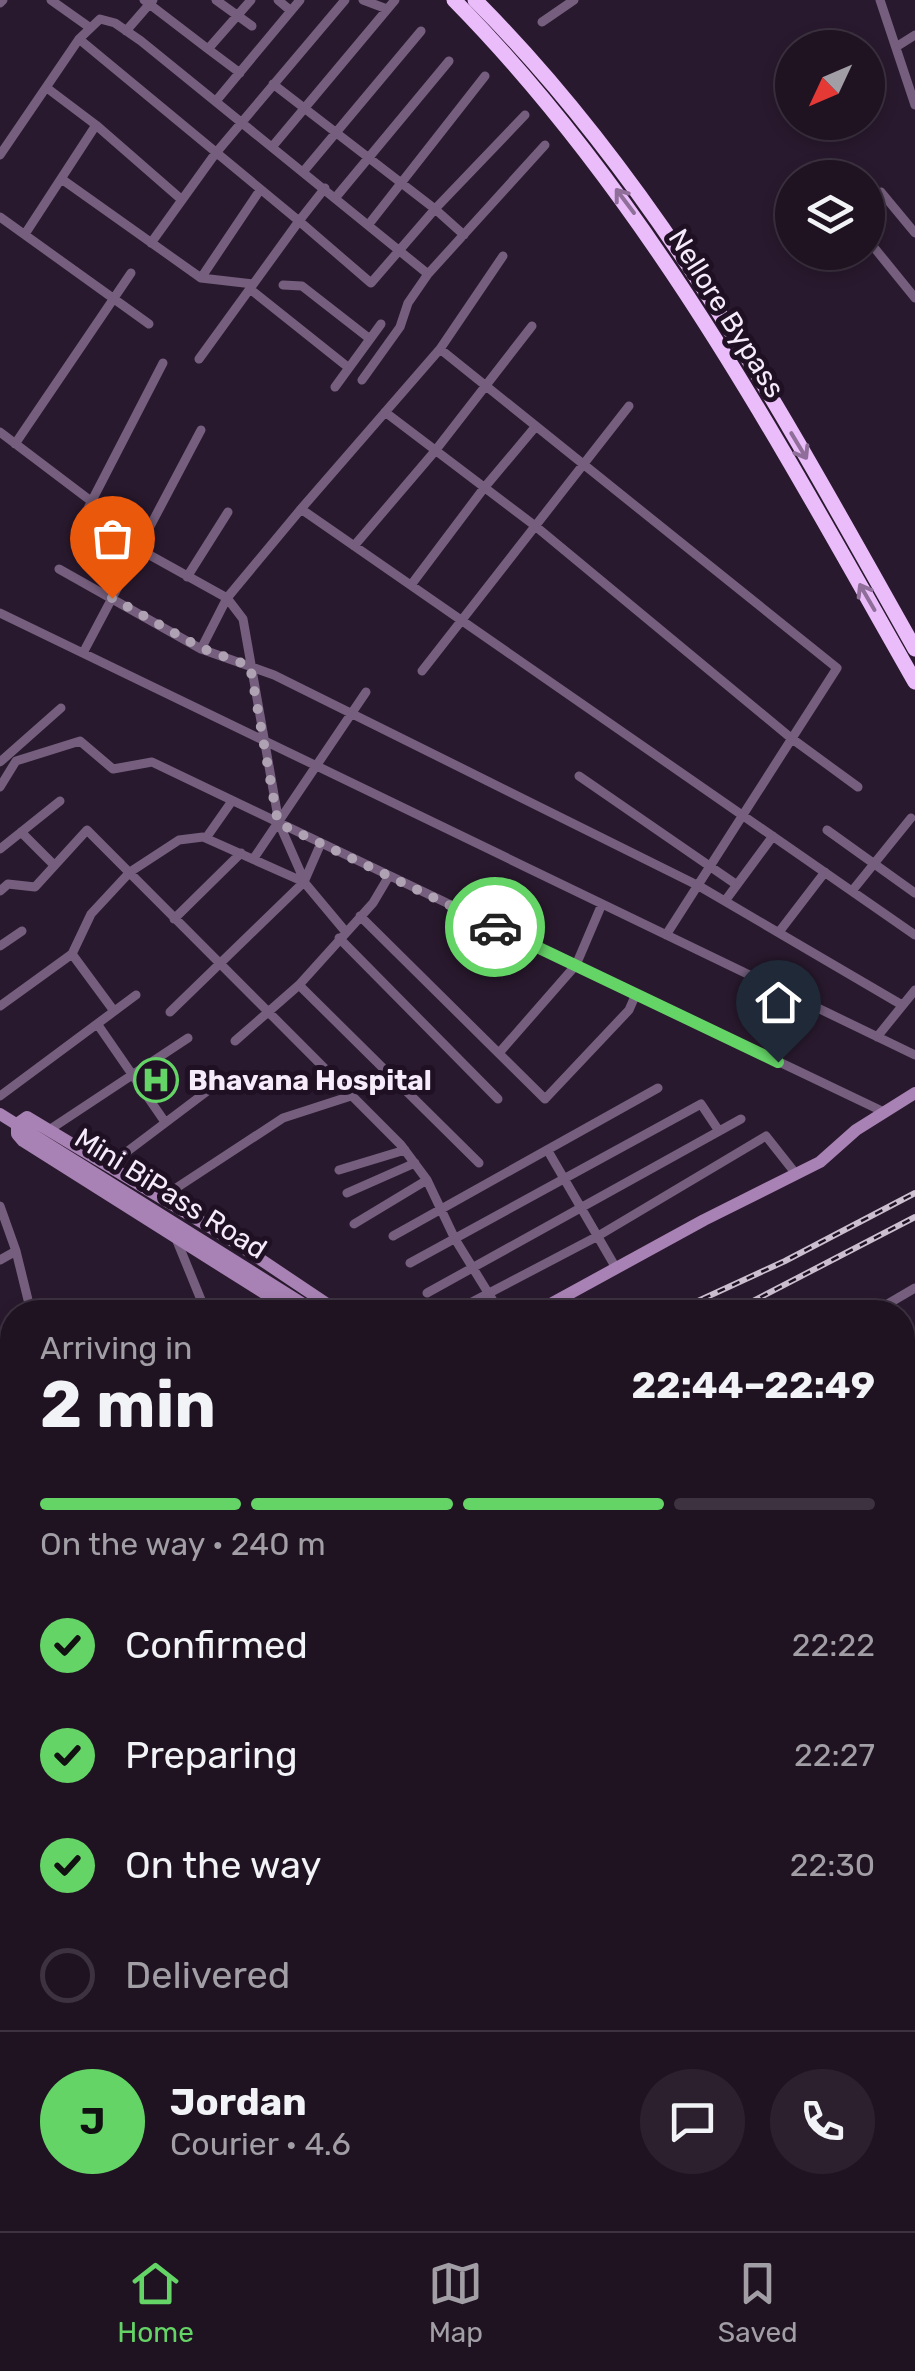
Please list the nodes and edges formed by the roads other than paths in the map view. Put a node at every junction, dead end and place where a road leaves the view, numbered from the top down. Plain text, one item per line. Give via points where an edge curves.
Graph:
1 (52, 0) edge
2 (216, 0) edge
3 (251, 0) edge
4 (278, 0) edge
5 (300, 0) edge
6 (345, 0) edge
7 (364, 0) edge
8 (454, 0) edge
9 (475, 0) edge
10 (574, 0) edge
11 (880, 0) edge
12 (148, 2) edge
13 (391, 4) edge
14 (291, 10) junction
15 (237, 14) junction
16 (542, 22) dead end
17 (252, 26) dead end
18 (89, 27) junction
19 (126, 30) junction
20 (420, 31) dead end
21 (915, 35) edge
22 (79, 39) junction
23 (896, 46) junction
24 (208, 49) junction
25 (449, 61) dead end
26 (240, 73) junction
27 (486, 76) dead end
28 (274, 84) junction
29 (47, 88) junction
30 (216, 101) junction
31 (915, 105) edge
32 (304, 107) junction
33 (525, 115) dead end
34 (243, 124) junction
35 (96, 125) junction
36 (0, 128) edge
37 (336, 130) junction
38 (12, 137) junction
39 (545, 144) dead end
40 (272, 147) junction
41 (215, 154) junction
42 (0, 155) edge
43 (368, 157) junction
44 (303, 172) junction
45 (63, 180) junction
46 (400, 184) junction
47 (325, 188) junction
48 (260, 190) junction
49 (885, 196) edge
50 (336, 197) junction
51 (182, 200) junction
52 (435, 208) junction
53 (0, 217) edge
54 (299, 221) junction
55 (369, 224) junction
56 (915, 233) edge
57 (25, 234) junction
58 (464, 235) junction
59 (151, 243) junction
60 (400, 249) junction
61 (503, 256) dead end
62 (885, 261) edge
63 (130, 273) dead end
64 (428, 274) junction
65 (200, 278) junction
66 (283, 285) dead end
67 (252, 286) junction
68 (114, 298) junction
69 (915, 298) edge
70 (150, 324) dead end
71 (382, 324) dead end
72 (532, 326) dead end
73 (370, 339) junction
74 (440, 349) junction
75 (199, 359) dead end
76 (163, 362) dead end
77 (349, 368) junction
78 (362, 380) dead end
79 (486, 386) junction
80 (335, 387) dead end
81 (629, 406) dead end
82 (385, 412) junction
83 (536, 426) junction
84 (201, 430) dead end
85 (0, 432) edge
86 (15, 444) junction
87 (436, 451) junction
88 (582, 463) junction
89 (484, 488) junction
90 (92, 501) junction
91 (301, 509) junction
92 (228, 512) dead end
93 (534, 526) junction
94 (354, 546) junction
95 (137, 550) junction
96 (59, 569) dead end
97 (187, 577) junction
98 (411, 585) junction
99 (112, 598) junction
100 (227, 598) junction
101 (0, 613) edge
102 (460, 620) junction
103 (201, 648) junction
104 (915, 648) edge
105 (82, 653) junction
106 (250, 666) junction
107 (422, 671) dead end
108 (915, 682) edge
109 (366, 692) dead end
110 (61, 708) dead end
111 (352, 713) junction
112 (791, 738) junction
113 (265, 741) junction
114 (0, 762) edge
115 (316, 766) junction
116 (579, 776) dead end
117 (0, 786) edge
118 (858, 787) dead end
119 (60, 801) dead end
120 (232, 801) junction
121 (741, 814) junction
122 (912, 818) dead end
123 (278, 823) junction
124 (827, 830) dead end
125 (21, 832) junction
126 (774, 836) junction
127 (206, 838) junction
128 (321, 843) junction
129 (0, 849) edge
130 (241, 853) junction
131 (254, 858) junction
132 (873, 863) junction
133 (54, 865) junction
134 (710, 868) junction
135 (130, 872) junction
136 (825, 872) junction
137 (388, 876) junction
138 (304, 882) junction
139 (737, 885) junction
140 (700, 886) junction
141 (0, 891) edge
142 (852, 892) junction
143 (915, 893) edge
144 (725, 901) junction
145 (602, 904) junction
146 (360, 916) junction
147 (174, 918) junction
148 (22, 932) dead end
149 (779, 932) junction
150 (342, 934) junction
151 (666, 935) junction
152 (915, 935) edge
153 (0, 946) edge
154 (72, 954) junction
155 (576, 965) junction
156 (221, 966) junction
157 (299, 985) junction
158 (915, 990) edge
159 (636, 994) junction
160 (136, 995) dead end
161 (0, 1006) edge
162 (902, 1006) junction
163 (114, 1011) junction
164 (170, 1012) dead end
165 (268, 1012) junction
166 (98, 1024) junction
167 (877, 1037) junction
168 (188, 1038) dead end
169 (235, 1042) dead end
170 (499, 1053) junction
171 (915, 1055) edge
172 (132, 1074) junction
173 (218, 1083) dead end
174 (658, 1088) dead end
175 (915, 1092) edge
176 (0, 1096) edge
177 (351, 1096) junction
178 (498, 1099) dead end
179 (884, 1112) junction
180 (0, 1114) edge
181 (741, 1119) dead end
182 (165, 1122) junction
183 (16, 1124) junction
184 (49, 1130) junction
185 (719, 1130) junction
186 (405, 1150) junction
187 (548, 1151) junction
188 (415, 1163) junction
189 (479, 1163) dead end
190 (108, 1166) junction
191 (339, 1170) dead end
192 (796, 1174) junction
193 (426, 1180) junction
194 (565, 1181) junction
195 (347, 1192) dead end
196 (161, 1198) junction
197 (580, 1207) junction
198 (441, 1208) junction
199 (1, 1212) edge
200 (354, 1224) dead end
201 (393, 1236) dead end
202 (598, 1236) junction
203 (176, 1238) junction
204 (455, 1240) junction
205 (16, 1251) junction
206 (0, 1260) edge
207 (410, 1263) dead end
208 (473, 1268) junction
209 (616, 1268) junction
210 (427, 1292) dead end
211 (488, 1294) junction
212 (29, 1300) edge
213 (201, 1300) edge
214 (275, 1300) edge
215 (295, 1300) edge
216 (321, 1300) edge
217 (477, 1300) edge
218 (492, 1300) edge
219 (558, 1300) edge

1 - 18 street
2 - 15 street
3 - 15 street
4 - 14 street
5 - 14 street
6 - 28 street
7 - 13 street
108 -> 8 highway, Nellore Bypass via 666,259 557,115
9 -> 104 highway, Nellore Bypass via 567,104 679,250
10 - 16 street
11 - 23 street
12 - 19 street
12 - 24 street
13 - 32 street
14 - 26 street
15 - 17 street
15 - 24 street
18 - 19 street via 109,20
18 - 22 street
19 - 30 street
20 - 37 street
21 - 23 street
22 - 29 street
22 - 41 street
23 - 31 street
24 - 26 street
25 - 43 street
26 - 30 street
27 - 46 street
28 - 32 street
28 - 34 street
29 - 35 street
29 - 38 street
30 - 34 street
32 - 37 street
32 - 40 street
33 - 52 street
34 - 40 street
34 - 41 street
35 - 45 street
35 - 51 street
36 - 38 street
37 - 43 street
37 - 44 street
38 - 42 street
39 - 58 street
40 - 44 street
41 - 48 street
41 - 51 street
43 - 46 street
43 - 50 street
44 - 47 street
45 - 57 street
45 - 59 street
46 - 52 street
46 - 55 street
47 - 50 street
47 - 54 street
48 - 54 street
48 - 65 street
49 - 56 street
50 - 55 street
51 - 59 street
52 - 58 street
52 - 60 street
53 - 57 street
54 - 60 street via 372,283
54 - 67 street
55 - 60 street
57 - 68 street
58 - 64 street
59 - 65 street
60 - 64 street
61 - 74 street
62 - 69 street
63 - 68 street
64 - 78 street
65 - 67 street
66 - 73 street via 302,286
67 - 75 street
67 - 77 street
68 - 70 street
68 - 86 street
71 - 73 street
72 - 79 street
73 - 77 street
74 - 79 street
74 - 82 street
76 - 90 street
77 - 80 street
79 - 83 street
79 - 87 street
81 - 88 street
82 - 87 street
82 - 91 street
83 - 88 street
83 - 89 street
84 - 95 street
85 - 86 street
86 - 90 street
87 - 89 street
87 - 94 street
88 - 93 street
88 - 112 street via 837,668
89 - 93 street
89 - 98 street
90 - 95 street via 82,518
91 - 94 street
91 - 100 street
92 - 97 street
93 - 102 street
93 - 112 street
94 - 98 street
95 - 97 street
95 - 99 street
96 - 99 street
97 - 100 street
98 - 102 street
99 - 103 street
99 - 105 street
100 - 103 street
100 - 106 street via 243,619
101 - 105 street
102 - 107 street
102 - 121 street
103 - 106 street
105 - 113 street
106 - 111 street
106 - 113 street
109 - 111 street
110 - 114 street
111 - 115 street
111 - 140 street
112 - 118 street
112 - 121 street
113 - 115 street
113 - 123 street
115 - 123 street
115 - 145 street
116 - 134 street
117 - 120 street via 16,762 80,741 113,769 152,762
119 - 125 street
120 - 123 street
120 - 127 street
121 - 126 street
121 - 134 street
122 - 132 street
123 - 128 street
123 - 131 street
123 - 138 street
124 - 132 street
125 - 129 street
125 - 133 street
126 - 136 street
126 - 139 street
127 - 130 street
127 - 135 street via 180,840
128 - 137 street
128 - 138 street
130 - 131 street
130 - 147 street
131 - 138 street
132 - 142 street
132 - 143 street
133 - 135 street via 88,830
133 - 141 street via 35,887 8,884
134 - 139 street
134 - 140 street
135 - 147 street
135 - 154 street via 91,914
136 - 142 street
136 - 149 street
137 - 146 street
137 - 155 street
138 - 150 street
138 - 156 street
139 - 144 street
140 - 144 street
140 - 151 street
142 - 152 street
144 - 149 street
145 - 151 street
145 - 155 street
146 - 150 street
146 - 170 street
147 - 156 street
148 - 153 street
149 - 162 street
150 - 157 street
150 - 178 street
151 - 167 street
154 - 161 street
154 - 163 street
155 - 159 street
155 - 170 street
156 - 164 street
156 - 165 street
157 - 165 street
157 - 189 street
158 - 162 street
159 - 170 street via 545,1099
159 - 179 street
160 - 163 street
162 - 167 street
163 - 166 street
165 - 169 street
165 - 177 street
166 - 172 street
166 - 176 street
167 - 171 street
168 - 172 street
172 - 182 street
172 - 184 street
173 - 182 street
174 - 187 street
175 - 179 street
177 - 186 street
177 - 196 street via 283,1118
179 - 192 street
180 - 183 street, Mini BiPass Road
181 - 185 street
182 - 190 street
183 - 184 street via 27,1117
183 - 203 street via 23,1141
183 - 215 street, Mini BiPass Road
184 - 190 street
185 - 194 street via 701,1104
185 - 197 street
186 - 188 street
186 - 191 street
187 - 194 street
187 - 198 street
188 - 193 street
188 - 195 street
190 - 196 street
192 - 202 street via 766,1136
192 - 209 street
193 - 198 street
193 - 200 street
194 - 197 street
194 - 204 street
196 - 216 street
197 - 202 street
197 - 208 street
198 - 201 street
198 - 204 street
199 - 205 street
202 - 209 street
202 - 211 street
203 - 213 street
203 - 214 street
204 - 207 street
204 - 208 street
205 - 206 street
205 - 212 street
208 - 210 street
208 - 211 street
209 - 219 street
211 - 217 street
211 - 218 street

